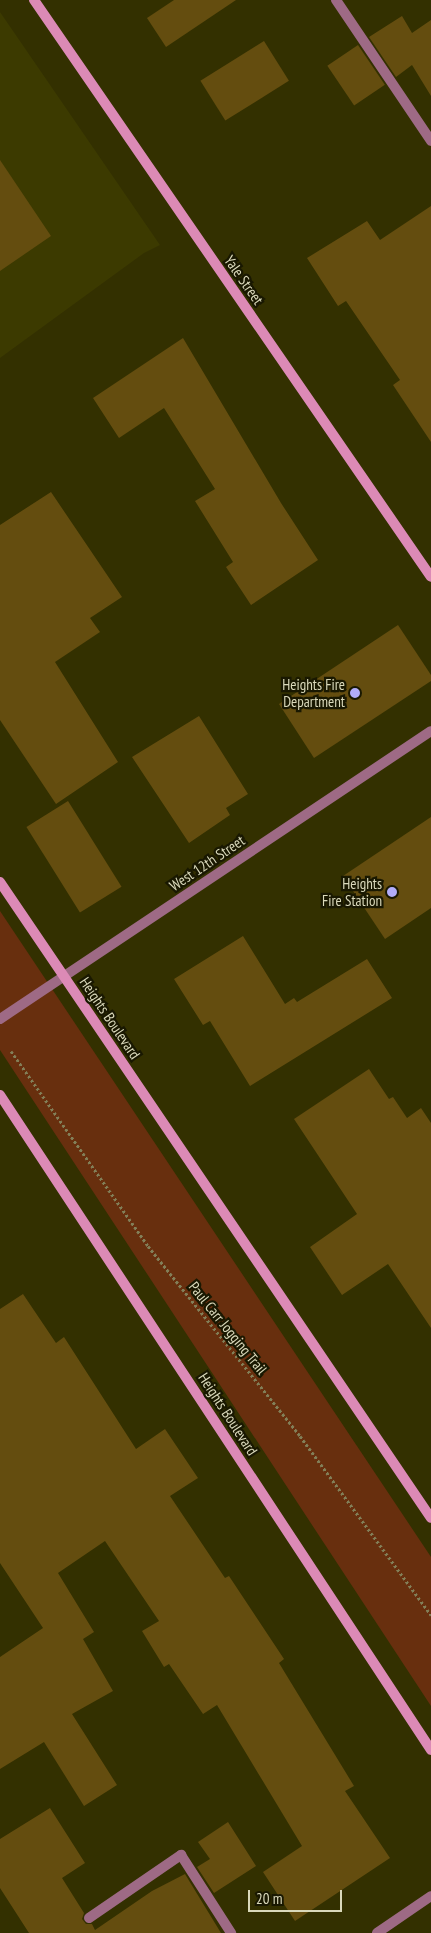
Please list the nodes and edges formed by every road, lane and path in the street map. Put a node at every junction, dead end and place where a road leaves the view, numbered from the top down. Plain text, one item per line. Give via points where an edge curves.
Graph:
1 (34, 0) edge
2 (336, 0) edge
3 (431, 141) edge
4 (431, 577) edge
5 (431, 731) edge
6 (0, 882) edge
7 (64, 977) junction
8 (0, 1019) edge
9 (11, 1052) dead end
10 (0, 1095) edge
11 (431, 1518) edge
12 (431, 1615) edge
13 (431, 1750) edge
14 (431, 1896) edge
15 (89, 1918) dead end
16 (231, 1933) edge
17 (377, 1933) edge

1 - 4 main road, Yale Street
2 - 3 street
5 - 7 street, West 12th Street
6 - 7 main road, Heights Boulevard
7 - 8 street, West 12th Street
7 - 11 main road, Heights Boulevard
9 - 12 path, Paul Carr Jogging Trail via 148,1246 300,1436
10 - 13 main road, Heights Boulevard
14 - 17 street
15 - 16 street via 181,1855

